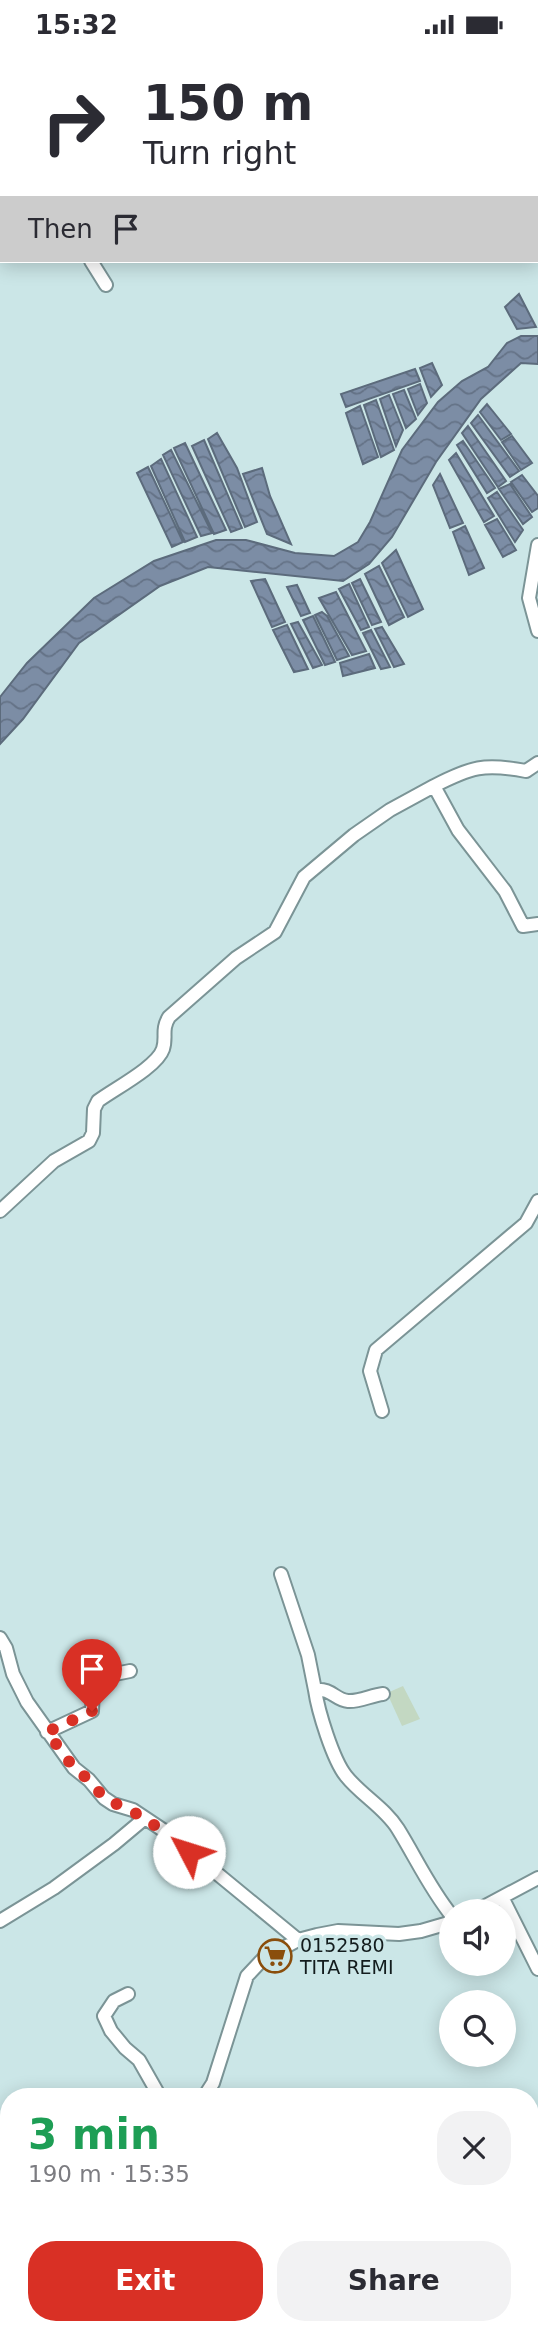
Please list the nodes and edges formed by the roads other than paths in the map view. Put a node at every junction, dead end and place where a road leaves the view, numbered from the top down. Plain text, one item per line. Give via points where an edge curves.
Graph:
1 (92, 263) edge
2 (106, 285) dead end
3 (538, 545) edge
4 (538, 631) edge
5 (538, 763) edge
6 (433, 786) junction
7 (538, 924) edge
8 (538, 1201) edge
9 (0, 1210) edge
10 (382, 1411) dead end
11 (281, 1574) dead end
12 (0, 1638) edge
13 (131, 1671) dead end
14 (316, 1690) junction
15 (383, 1694) dead end
16 (47, 1732) junction
17 (145, 1818) junction
18 (538, 1878) edge
19 (503, 1899) edge
20 (439, 1900) edge
21 (0, 1921) edge
22 (439, 1925) edge
23 (516, 1925) edge
24 (298, 1940) junction
25 (538, 1969) edge
26 (128, 1994) dead end
27 (155, 2088) edge
28 (210, 2088) edge

1 - 2 street
3 - 4 street via 528,598
5 - 6 street via 526,771 494,765 461,772
6 - 7 street via 458,830 505,891 523,926
6 - 9 street via 354,835 304,877 275,932 236,958 169,1017 163,1026 163,1051 154,1062 98,1101 89,1141 54,1161
8 - 10 street via 526,1223 376,1350 370,1371
11 - 14 street
12 - 16 street via 26,1702
13 - 16 street via 115,1674 93,1688 92,1711
14 - 15 street via 349,1701
14 - 20 street via 344,1774 397,1826
16 - 17 street via 104,1798
17 - 21 street via 54,1888
17 - 24 street
18 - 19 street
22 - 24 street via 399,1934 338,1931
23 - 25 street
24 - 28 street via 263,1959 247,1976
26 - 27 street via 114,2001 104,2016

